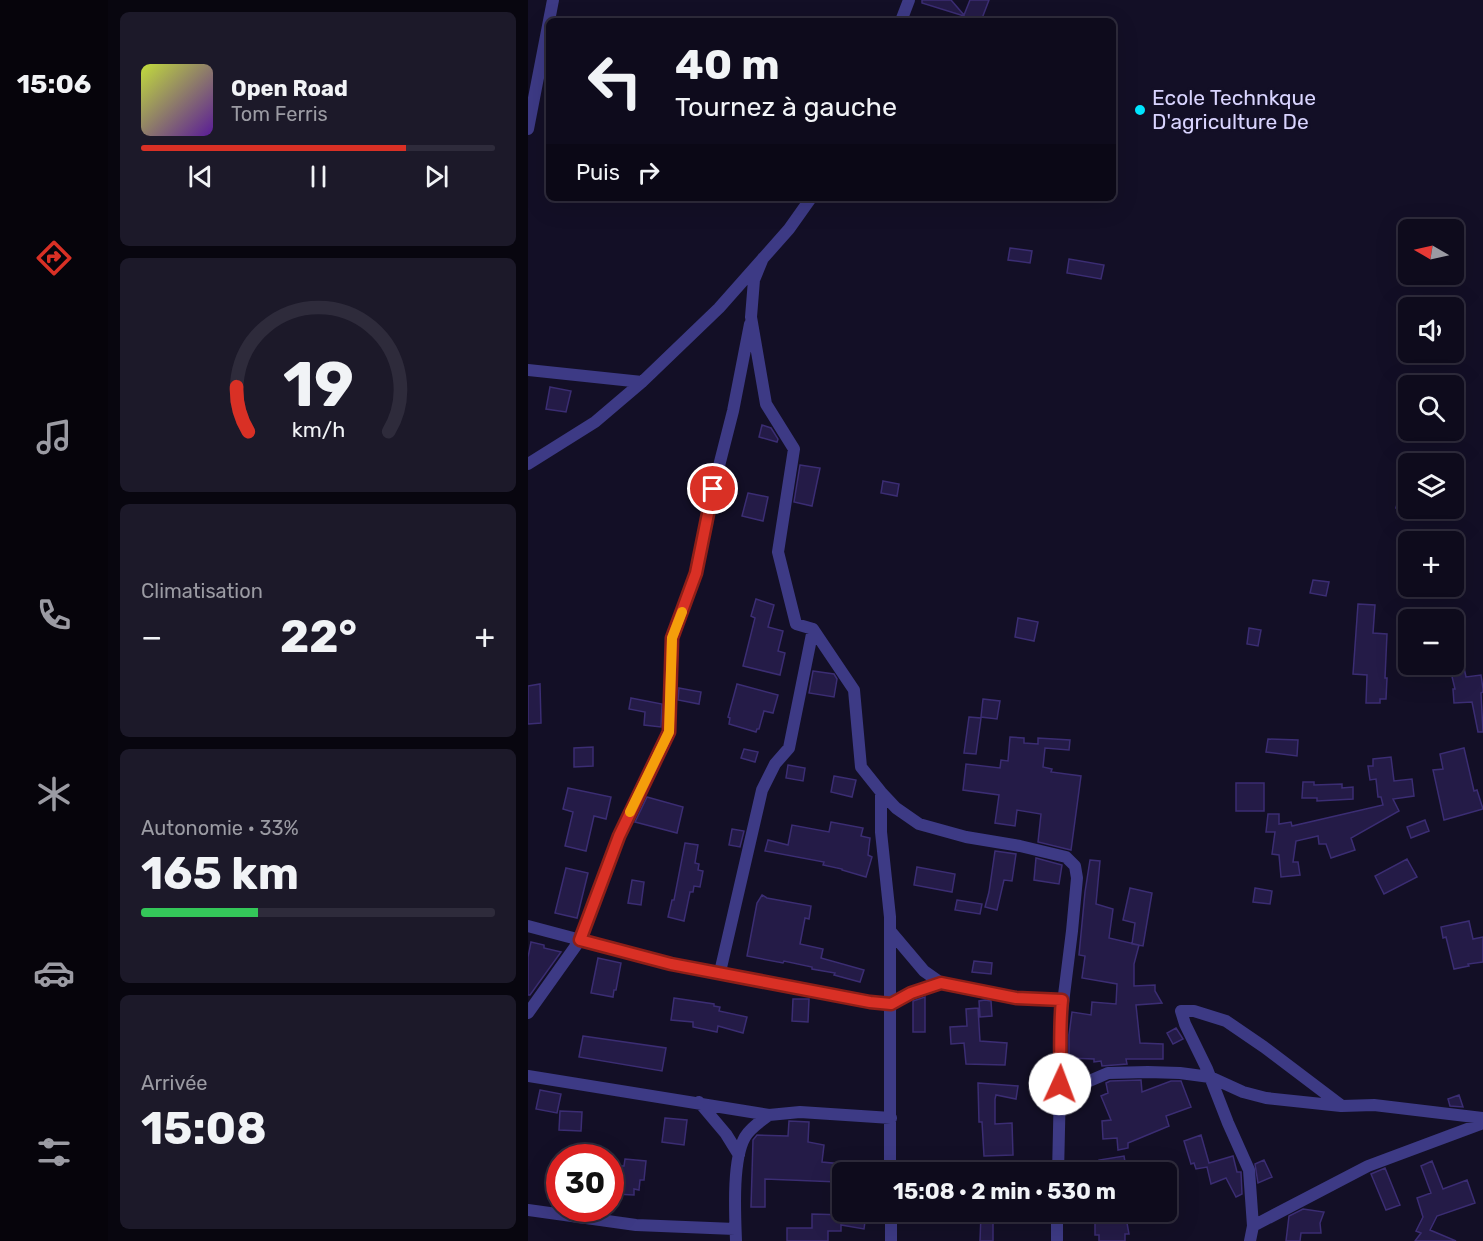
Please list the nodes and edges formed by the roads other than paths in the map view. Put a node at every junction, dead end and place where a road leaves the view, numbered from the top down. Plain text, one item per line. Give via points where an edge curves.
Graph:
1 (553, 0) edge
2 (909, 0) edge
3 (550, 18) edge
4 (902, 18) edge
5 (546, 36) edge
6 (528, 129) edge
7 (809, 201) edge
8 (763, 258) junction
9 (751, 316) junction
10 (528, 370) edge
11 (642, 382) junction
12 (528, 464) edge
13 (813, 629) junction
14 (881, 792) junction
15 (528, 926) edge
16 (891, 932) junction
17 (580, 940) junction
18 (720, 972) junction
19 (941, 983) junction
20 (1062, 1000) junction
21 (891, 1004) junction
22 (528, 1013) edge
23 (528, 1076) edge
24 (1210, 1077) junction
25 (699, 1102) junction
26 (1059, 1104) junction
27 (1342, 1106) junction
28 (769, 1115) junction
29 (891, 1118) junction
30 (1483, 1118) edge
31 (1483, 1123) edge
32 (739, 1155) junction
33 (891, 1162) edge
34 (1058, 1162) edge
35 (528, 1210) edge
36 (891, 1222) edge
37 (1057, 1222) edge
38 (1253, 1226) junction
39 (736, 1235) edge
40 (891, 1241) edge
41 (1057, 1241) edge
42 (1250, 1241) edge

1 - 3 street
2 - 4 street
5 - 6 street
7 - 8 street
8 - 9 street via 754,280
8 - 11 street via 719,308
9 - 13 street via 766,404 794,449 778,552 796,624
9 - 17 street via 696,573 672,638 669,732 619,836
10 - 11 street
11 - 12 street via 595,422
13 - 14 street via 854,690 861,767
13 - 18 street via 789,748 775,764 762,790
14 - 16 street
14 - 20 street via 919,824 1066,857 1075,866 1073,920
15 - 17 street
16 - 19 street via 924,971
16 - 21 street
17 - 18 street via 671,964
17 - 22 street
18 - 21 street
19 - 20 street via 1016,998
19 - 21 street
20 - 26 street
21 - 29 street
23 - 25 street
24 - 26 street via 1180,1072 1108,1073 1080,1085
24 - 27 street via 1266,1098
24 - 27 street via 1181,1011 1226,1021
24 - 38 street via 1249,1170
25 - 28 street
25 - 32 street
26 - 34 street
27 - 30 street via 1374,1105
28 - 29 street via 800,1112
28 - 32 street via 745,1137
29 - 33 street
31 - 38 street via 1368,1166
32 - 39 street
35 - 39 street
36 - 40 street
37 - 41 street
38 - 42 street

